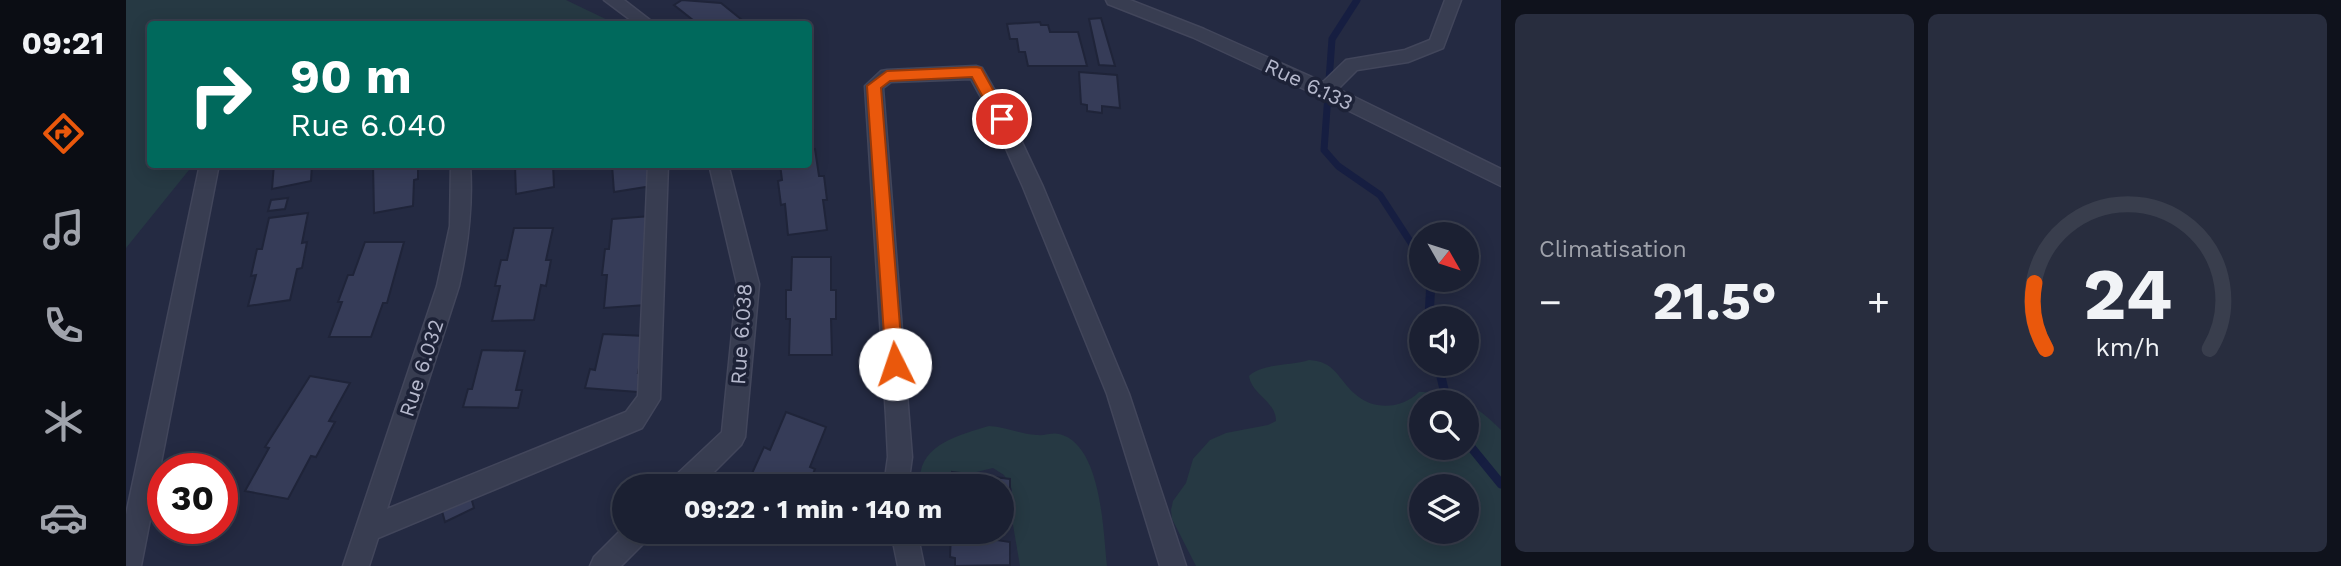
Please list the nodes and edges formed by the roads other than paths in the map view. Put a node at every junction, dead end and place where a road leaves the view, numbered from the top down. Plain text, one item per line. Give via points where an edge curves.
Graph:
1 (612, 0) edge
2 (1114, 0) edge
3 (1453, 0) edge
4 (643, 21) edge
5 (1325, 91) junction
6 (209, 168) edge
7 (460, 168) edge
8 (658, 168) edge
9 (719, 168) edge
10 (1501, 178) edge
11 (695, 474) edge
12 (898, 474) edge
13 (367, 530) junction
14 (625, 544) edge
15 (906, 544) edge
16 (128, 566) edge
17 (356, 566) edge
18 (603, 566) edge
19 (911, 566) edge
20 (1173, 566) edge

1 - 4 street
2 - 5 street, Rue 6.133
3 - 5 street via 1437,44 1408,56 1352,65
5 - 10 street, Rue 6.133
6 - 16 street
7 - 13 street, Rue 6.032 via 462,217 455,260
8 - 13 street via 649,399 634,420
9 - 11 street, Rue 6.038 via 748,284 733,437
12 - 20 street via 898,416 874,86 887,76 976,72 1013,142 1118,394
13 - 17 street, Rue 6.032
14 - 18 street
15 - 19 street

